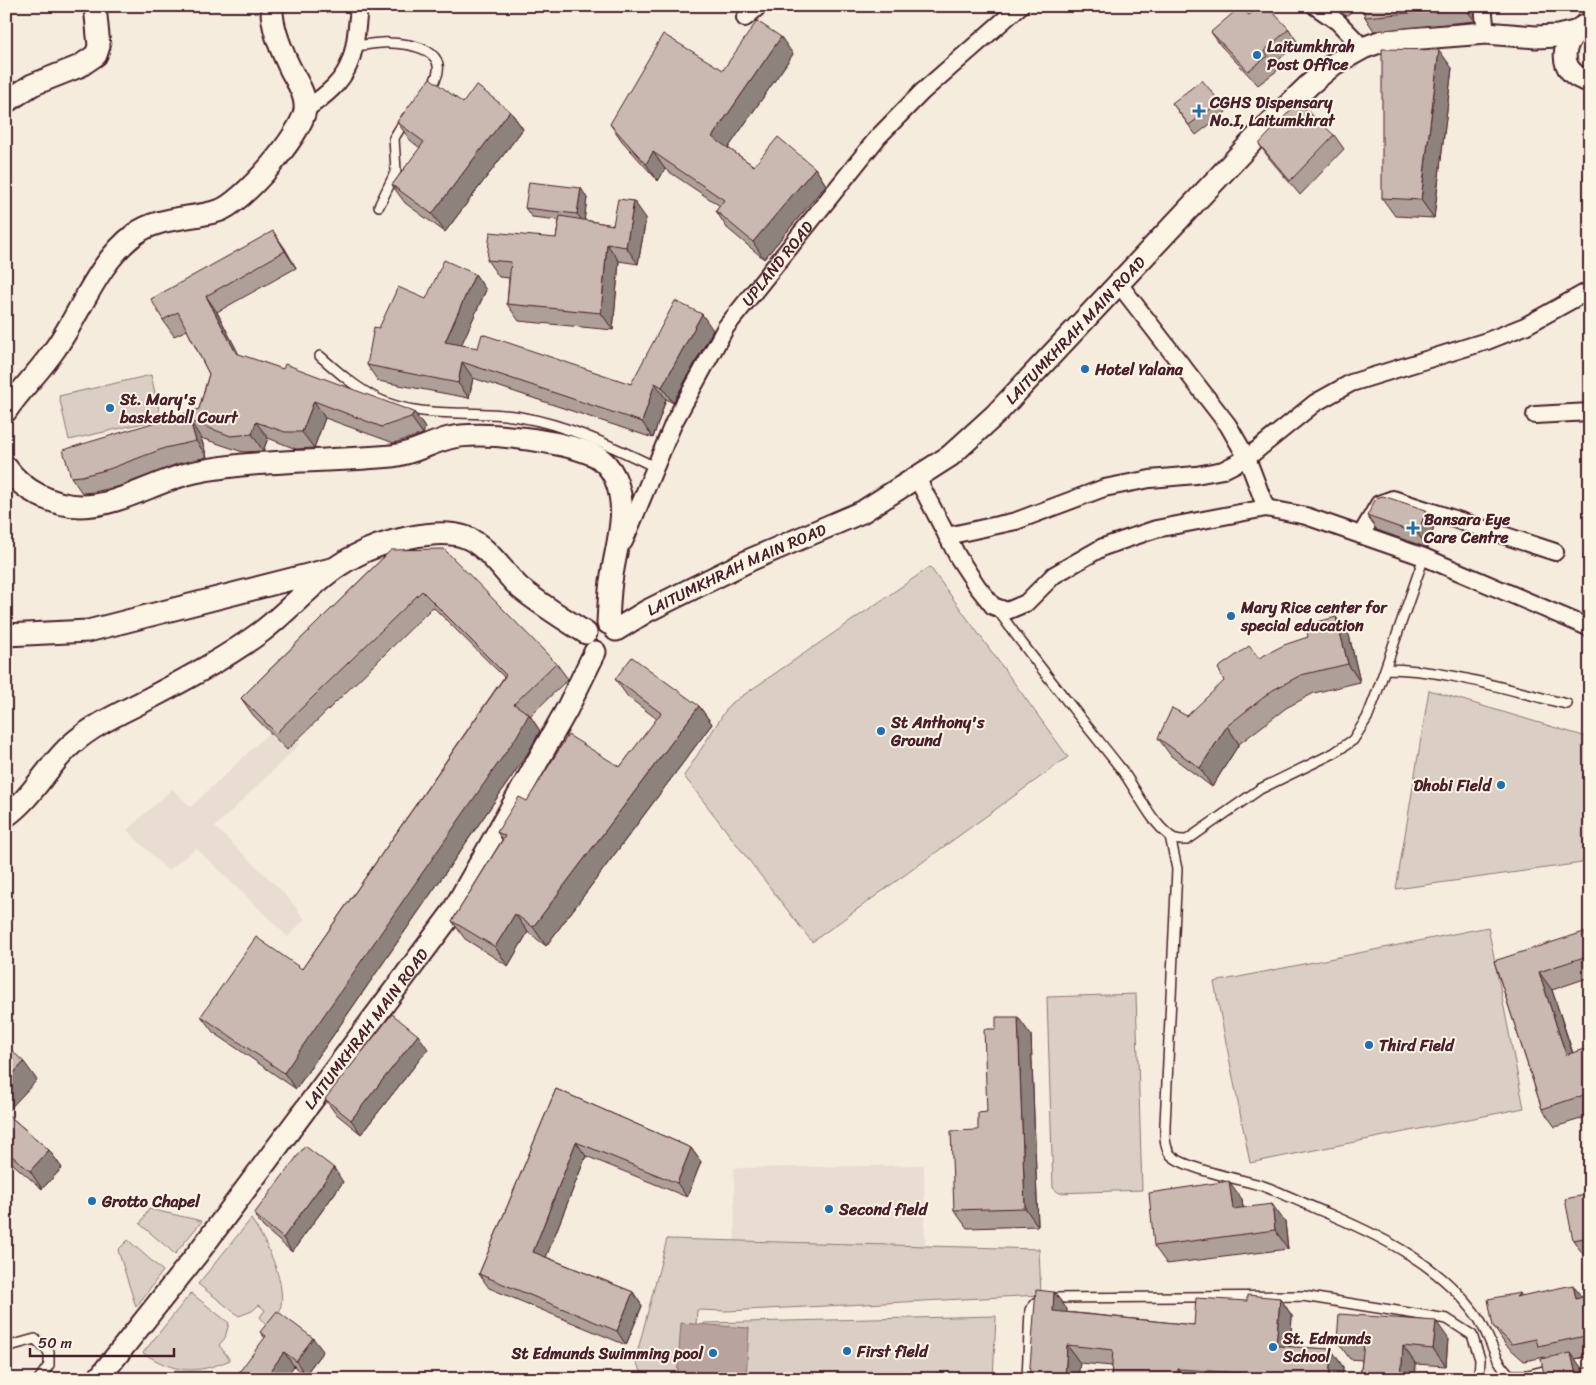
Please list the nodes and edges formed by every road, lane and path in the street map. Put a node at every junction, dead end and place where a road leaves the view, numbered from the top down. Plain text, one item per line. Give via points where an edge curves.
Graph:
1 (95, 6) edge
2 (272, 6) edge
3 (359, 6) edge
4 (760, 6) edge
5 (1020, 6) edge
6 (1315, 6) edge
7 (1483, 6) edge
8 (745, 18) dead end
9 (1583, 27) edge
10 (1486, 33) junction
11 (1512, 36) junction
12 (355, 46) junction
13 (1363, 48) junction
14 (1583, 78) edge
15 (422, 98) edge
16 (6, 102) edge
17 (306, 109) junction
18 (410, 112) edge
19 (379, 206) dead end
20 (1119, 284) junction
21 (1590, 290) edge
22 (320, 356) dead end
23 (6, 411) edge
24 (1590, 412) edge
25 (1534, 415) dead end
26 (1247, 458) junction
27 (6, 467) edge
28 (654, 467) junction
29 (918, 478) junction
30 (1266, 508) junction
31 (1361, 535) junction
32 (947, 536) junction
33 (1555, 552) dead end
34 (1424, 557) junction
35 (333, 568) junction
36 (612, 575) junction
37 (996, 607) junction
38 (612, 626) junction
39 (1590, 628) edge
40 (6, 635) edge
41 (590, 642) junction
42 (1385, 669) junction
43 (1567, 704) dead end
44 (6, 816) edge
45 (1170, 836) junction
46 (6, 1346) edge
47 (1590, 1362) edge
48 (40, 1379) edge
49 (98, 1379) edge
50 (1027, 1379) edge
51 (1479, 1379) edge

1 - 16 street via 99,46 96,55 80,66 32,84
2 - 17 street via 275,32
3 - 12 street
4 - 8 street
5 - 28 street, UPLAND ROAD via 922,92 878,137 732,319 674,422
6 - 13 street via 1338,22
7 - 10 street
9 - 11 street via 1558,36
9 - 14 street via 1566,45 1565,53
10 - 11 street, LAITUMKHRAH MAIN ROAD
10 - 13 street, LAITUMKHRAH MAIN ROAD via 1382,41
11 - 14 street via 1553,56
12 - 15 lane via 389,42 412,45 434,55 440,64 439,73
12 - 17 street via 345,73 329,93
13 - 20 street, LAITUMKHRAH MAIN ROAD via 1334,64 1308,85
17 - 23 street via 299,129 256,184 233,203 221,211 152,225 135,234 118,251 99,273 56,348
18 - 19 lane via 394,138 396,171
20 - 26 street via 1228,425
20 - 29 street, LAITUMKHRAH MAIN ROAD via 976,435
21 - 26 street via 1518,329 1488,341 1351,383 1315,403
22 - 28 lane via 351,383 379,400 410,409 519,417 561,427
24 - 25 street
26 - 30 street
26 - 32 street via 1223,470 1104,488 1016,521
27 - 36 street via 15,480 32,492 79,506 99,505 192,472 243,464 396,456 449,438 473,434 564,446 595,455 615,476 622,524
28 - 36 street, UPLAND ROAD
29 - 32 street
29 - 38 street, LAITUMKHRAH MAIN ROAD via 862,512 752,559
30 - 31 street via 1306,516
30 - 37 street via 1156,529 1103,547 1054,575 1026,603 1007,611
31 - 33 street via 1379,504 1393,499
31 - 34 street
32 - 37 street via 977,586
34 - 39 street
34 - 42 lane
35 - 40 street via 88,631
35 - 41 street via 380,545 442,534 465,537 481,546 521,588
35 - 44 street via 261,632 74,742
36 - 38 street
37 - 45 lane via 1037,665 1120,766 1156,821
38 - 41 street, LAITUMKHRAH MAIN ROAD via 602,621 592,624
41 - 49 street, LAITUMKHRAH MAIN ROAD via 568,708 452,913 198,1253
42 - 43 lane via 1444,673
42 - 45 lane via 1367,718 1353,740 1334,753 1260,789 1187,840
45 - 47 lane via 1178,869 1165,1125 1165,1144 1171,1155 1202,1169 1264,1187 1356,1225 1422,1262 1466,1301 1488,1333 1501,1367 1510,1375 1528,1375
46 - 48 lane via 35,1339 49,1352 49,1365
50 - 51 lane via 1030,1310 1037,1302 1051,1298 1250,1296 1303,1296 1448,1319 1472,1335 1480,1359

